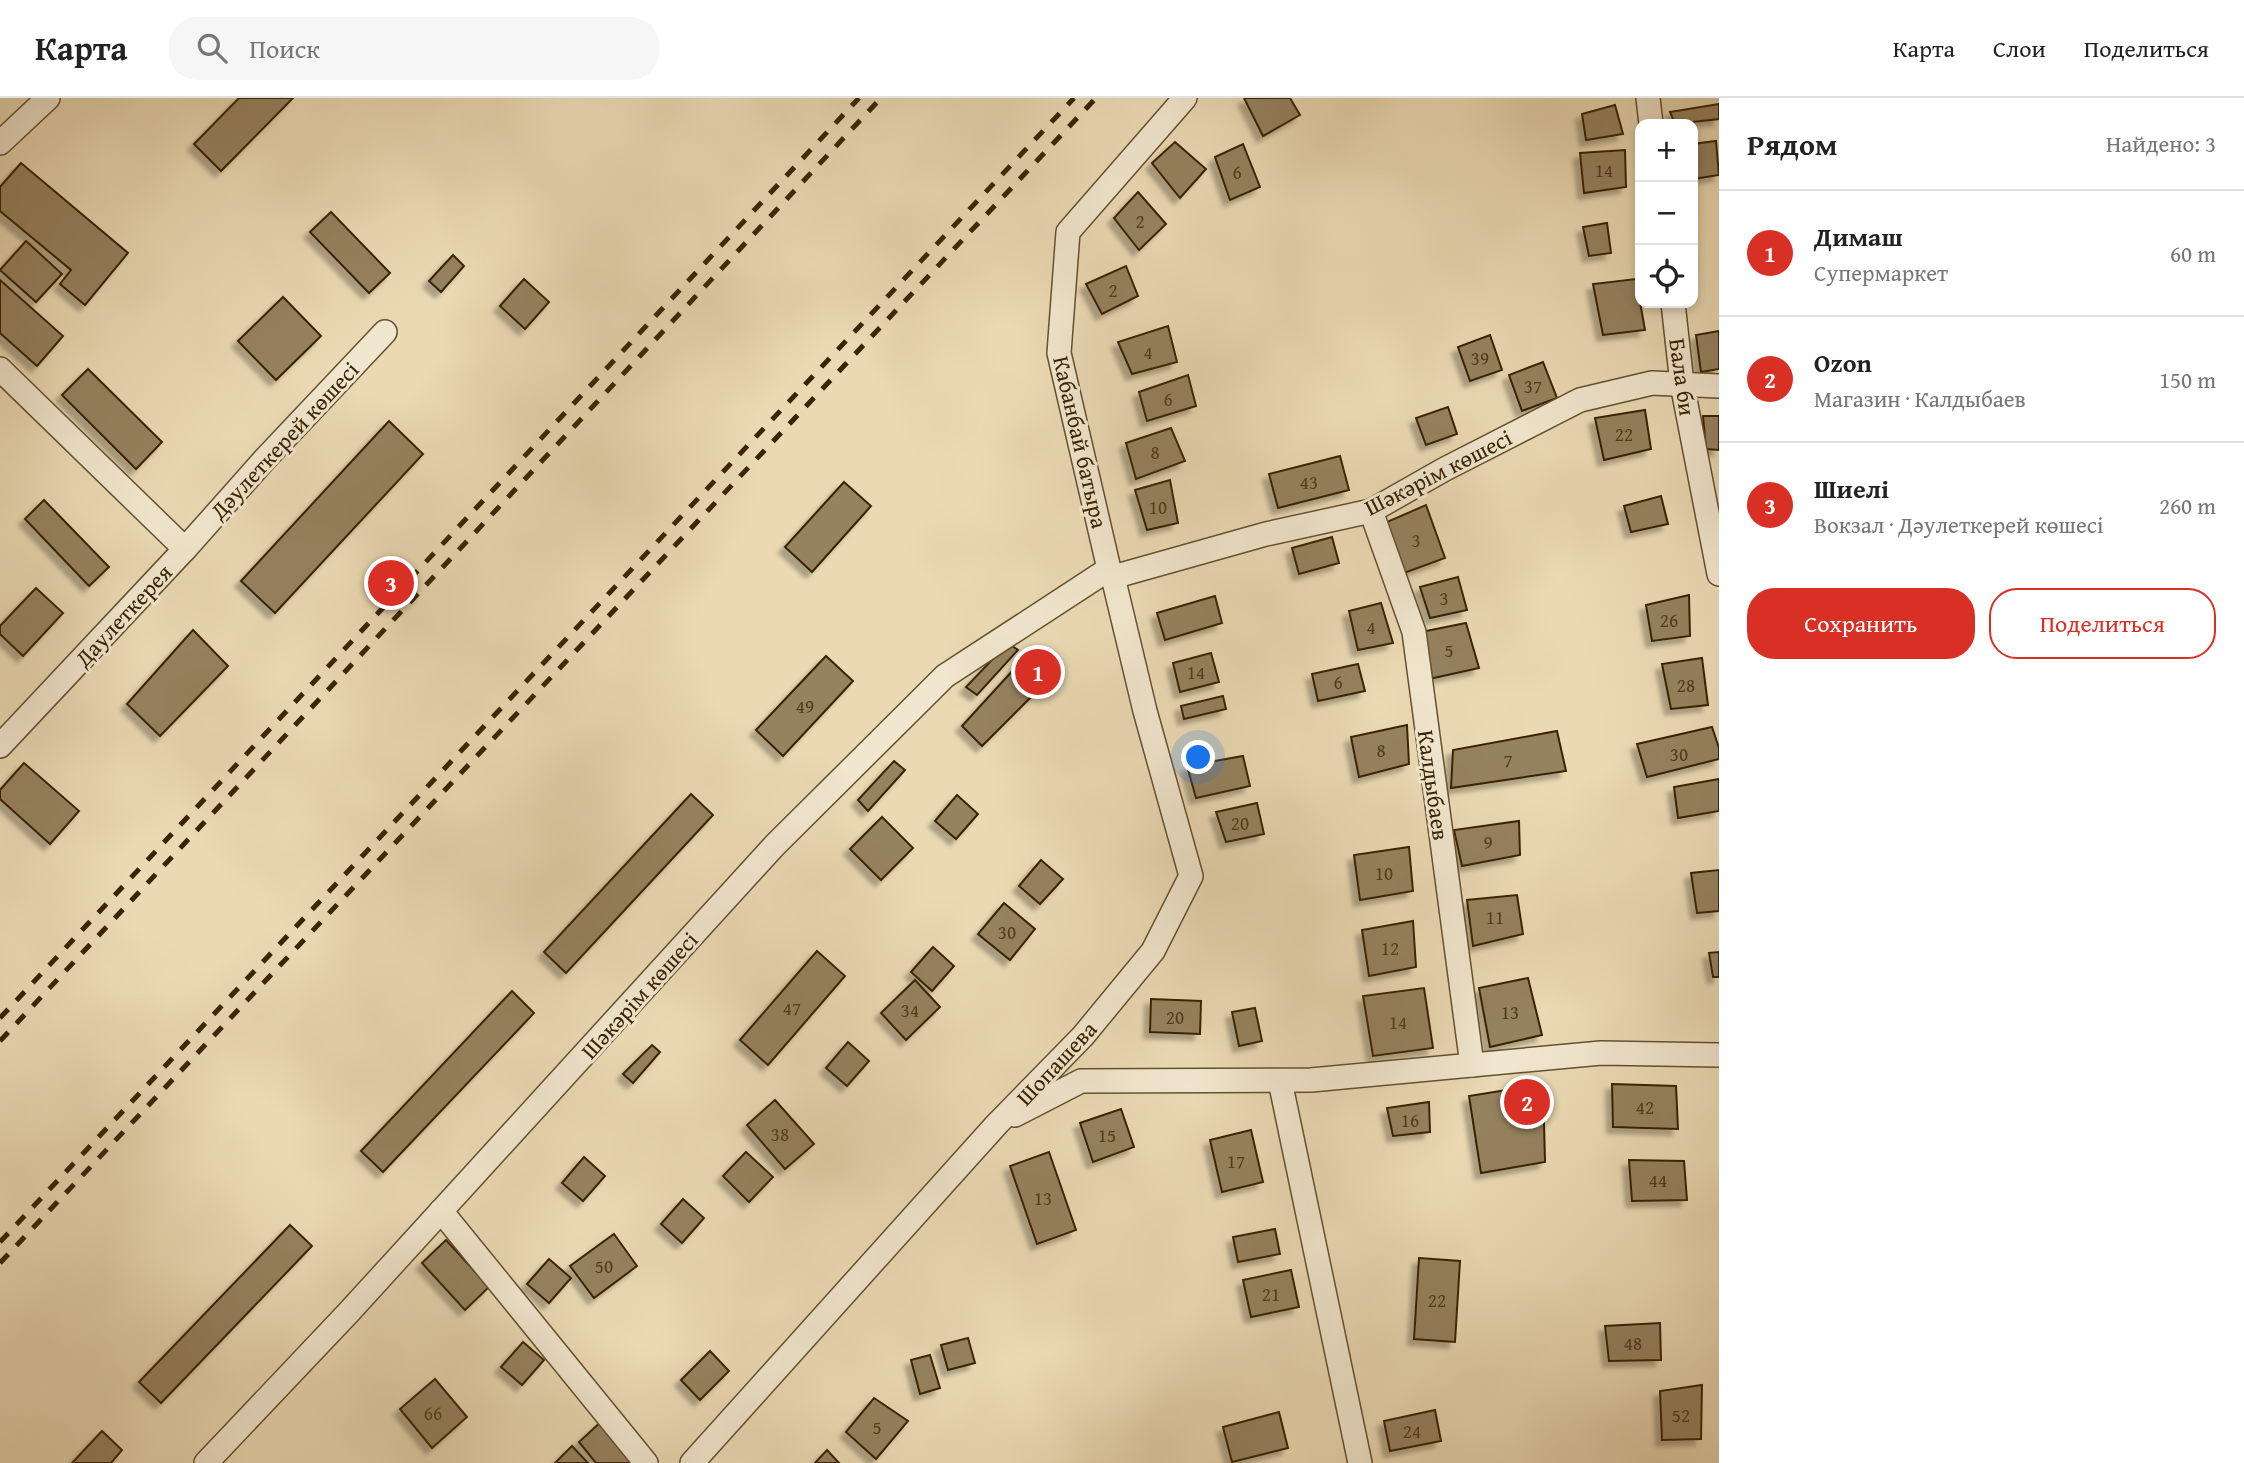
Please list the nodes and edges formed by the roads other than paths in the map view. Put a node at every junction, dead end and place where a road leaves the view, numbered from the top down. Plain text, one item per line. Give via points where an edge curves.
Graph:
1 (48, 98) edge
2 (1185, 98) edge
3 (1648, 98) edge
4 (1650, 119) edge
5 (0, 143) edge
6 (1673, 308) edge
7 (385, 332) dead end
8 (0, 369) edge
9 (1682, 384) junction
10 (1719, 386) edge
11 (1371, 511) junction
12 (185, 549) junction
13 (1111, 573) junction
14 (1719, 574) edge
15 (0, 746) edge
16 (1719, 1055) edge
17 (1472, 1065) junction
18 (1280, 1081) junction
19 (997, 1124) junction
20 (441, 1211) junction
21 (206, 1463) edge
22 (646, 1463) edge
23 (692, 1463) edge
24 (1360, 1463) edge

1 - 5 street
2 - 13 street, Кабанбай батыра via 1068,232 1059,353
3 - 4 street
6 - 9 street, Бала би
7 - 12 street, Дәулеткерей көшесі
8 - 12 street, Даулеткерея
9 - 10 street, Шәкәрім көшесі
9 - 11 street, Шәкәрім көшесі via 1653,383 1580,400
9 - 14 street, Бала би
11 - 13 street, Шәкәрім көшесі
11 - 17 street, Калдыбаев via 1414,632
12 - 15 street, Даулеткерея
13 - 19 street, Шопашева via 1191,876 1153,951 1083,1036
13 - 20 street, Шәкәрім көшесі via 945,676 775,845
16 - 17 street via 1601,1053
17 - 18 street
18 - 19 street via 1081,1080
18 - 24 street
19 - 23 street, Шопашева
20 - 21 street, Шәкәрім көшесі
20 - 22 street

